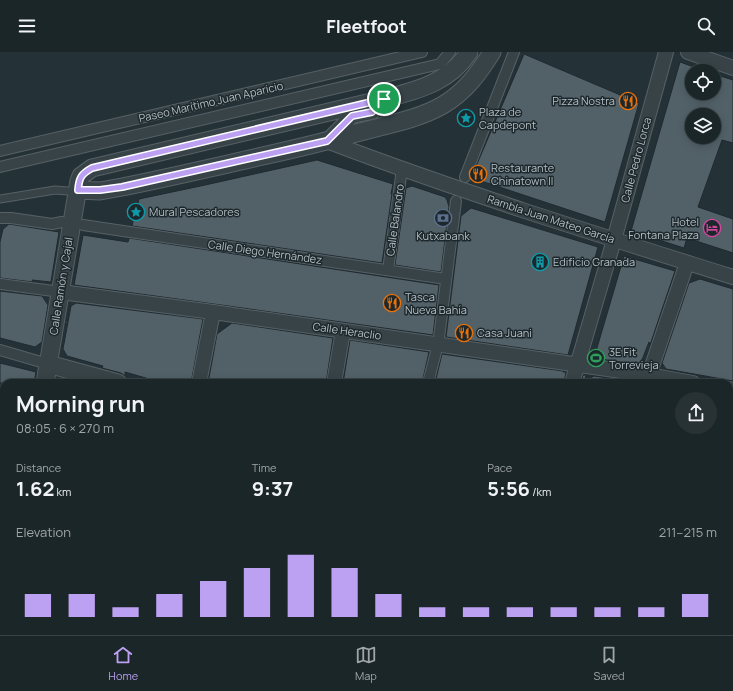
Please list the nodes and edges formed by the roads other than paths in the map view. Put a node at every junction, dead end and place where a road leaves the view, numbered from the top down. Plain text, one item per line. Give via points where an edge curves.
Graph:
1 (422, 52) edge
2 (450, 52) edge
3 (469, 52) edge
4 (492, 52) edge
5 (514, 52) edge
6 (666, 52) edge
7 (688, 52) edge
8 (733, 68) edge
9 (384, 99) junction
10 (327, 141) junction
11 (0, 151) edge
12 (0, 167) edge
13 (402, 169) junction
14 (460, 189) junction
15 (78, 190) junction
16 (0, 199) edge
17 (0, 218) edge
18 (62, 222) dead end
19 (83, 225) dead end
20 (614, 240) junction
21 (687, 263) junction
22 (388, 270) junction
23 (733, 277) edge
24 (446, 279) junction
25 (0, 284) edge
26 (61, 292) junction
27 (213, 312) junction
28 (343, 331) junction
29 (439, 338) dead end
30 (0, 350) edge
31 (436, 352) dead end
32 (48, 364) junction
33 (578, 365) junction
34 (649, 375) junction
35 (46, 379) edge
36 (103, 379) edge
37 (200, 379) edge
38 (335, 379) edge
39 (429, 379) edge
40 (573, 379) edge
41 (671, 379) edge

1 - 11 street, Paseo Marítimo Juan Aparicio
2 - 12 street via 440,64
3 - 9 street, Calle Ramón y Cajal via 457,68 445,77 430,85
4 - 10 street via 467,86 432,111
5 - 14 street
6 - 20 street, Calle Pedro Lorca
7 - 8 street
9 - 10 street via 372,112 352,116
9 - 15 street, Calle Ramón y Cajal via 92,168 82,176
10 - 13 street
10 - 15 street via 122,187
13 - 14 street
13 - 22 street, Calle Balandro
14 - 20 street, Rambla Juan Mateo García
14 - 24 street
15 - 16 lane via 55,190
15 - 26 street, Calle Ramón y Cajal
17 - 18 street via 52,224
19 - 22 street, Calle Diego Hernández
20 - 21 street, Rambla Juan Mateo García
20 - 33 street, Calle Pedro Lorca
21 - 23 street, Rambla Juan Mateo García
21 - 34 street
22 - 24 street, Calle Diego Hernández
24 - 29 street
25 - 26 street, Calle Heraclio
26 - 27 street, Calle Heraclio
26 - 32 street, Calle Ramón y Cajal
27 - 28 street, Calle Heraclio
27 - 37 street
28 - 33 street, Calle Heraclio
28 - 38 street
30 - 32 street
31 - 39 street
32 - 35 street, Calle Ramón y Cajal
32 - 36 street
33 - 34 street, Calle Heraclio
33 - 40 street, Calle Pedro Lorca
34 - 41 street, Calle Heraclio

